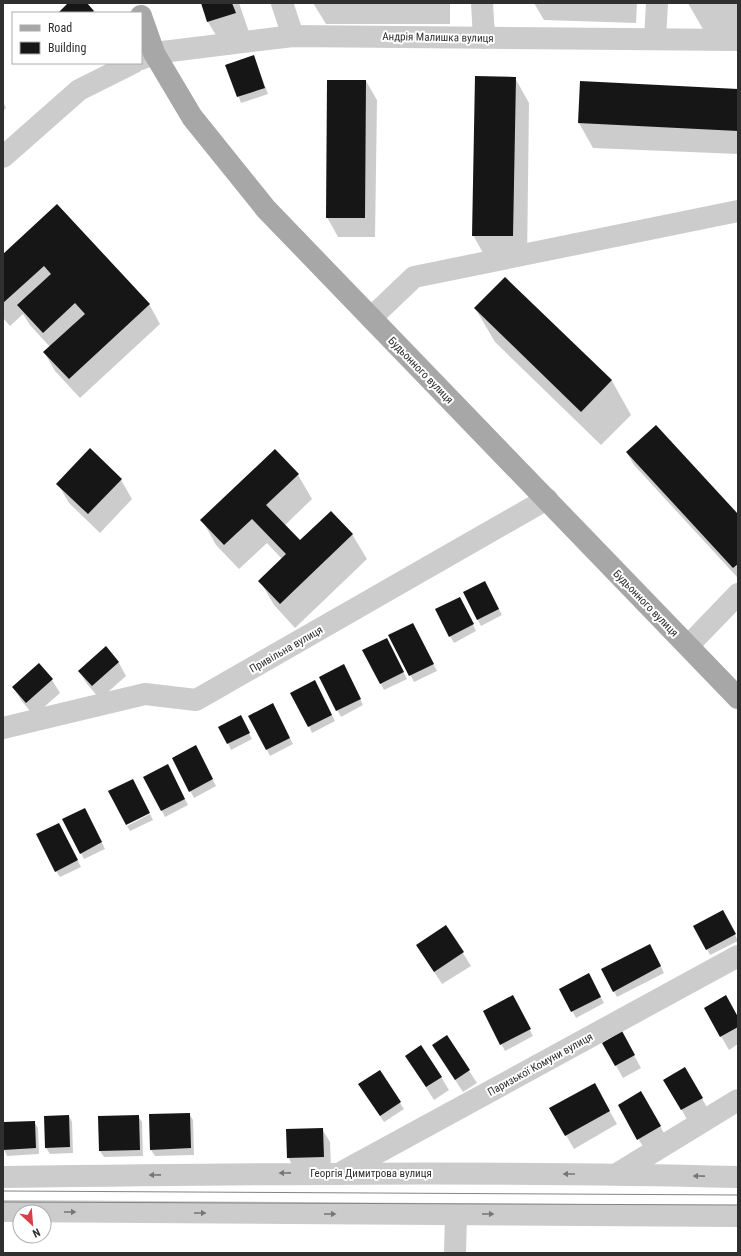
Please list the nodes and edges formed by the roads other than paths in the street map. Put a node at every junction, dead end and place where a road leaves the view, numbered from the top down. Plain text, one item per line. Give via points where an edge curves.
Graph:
1 (282, 3) edge
2 (482, 3) edge
3 (657, 3) edge
4 (142, 21) edge
5 (293, 36) junction
6 (484, 38) junction
7 (655, 39) junction
8 (738, 40) edge
9 (147, 56) edge
10 (131, 64) edge
11 (3, 157) edge
12 (738, 211) edge
13 (371, 318) junction
14 (546, 500) junction
15 (738, 594) edge
16 (688, 646) junction
17 (738, 698) edge
18 (3, 728) edge
19 (738, 956) edge
20 (738, 1100) edge
21 (342, 1172) junction
22 (617, 1174) junction
23 (738, 1176) edge
24 (3, 1177) edge
25 (3, 1212) edge
26 (456, 1214) junction
27 (738, 1216) edge
28 (455, 1253) edge

1 - 5 street
2 - 6 street
3 - 7 street
4 - 9 main road, Будьонного вулиця
5 - 6 street, Андрія Малишка вулиця
5 - 9 street, Андрія Малишка вулиця
6 - 7 street, Андрія Малишка вулиця
7 - 8 street, Андрія Малишка вулиця
9 - 13 main road, Будьонного вулиця via 266,209
10 - 11 street via 79,90
12 - 13 street via 414,277
13 - 14 main road, Будьонного вулиця
14 - 16 main road, Будьонного вулиця
14 - 18 street, Привільна вулиця via 196,700 145,694
15 - 16 street
16 - 17 main road, Будьонного вулиця
19 - 21 street, Паризької Комуни вулиця
20 - 22 street
22 -> 21 street, Георгія Димитрова вулиця
21 -> 24 street, Георгія Димитрова вулиця
23 -> 22 street, Георгія Димитрова вулиця
25 -> 26 street
26 -> 27 street
26 - 28 street

